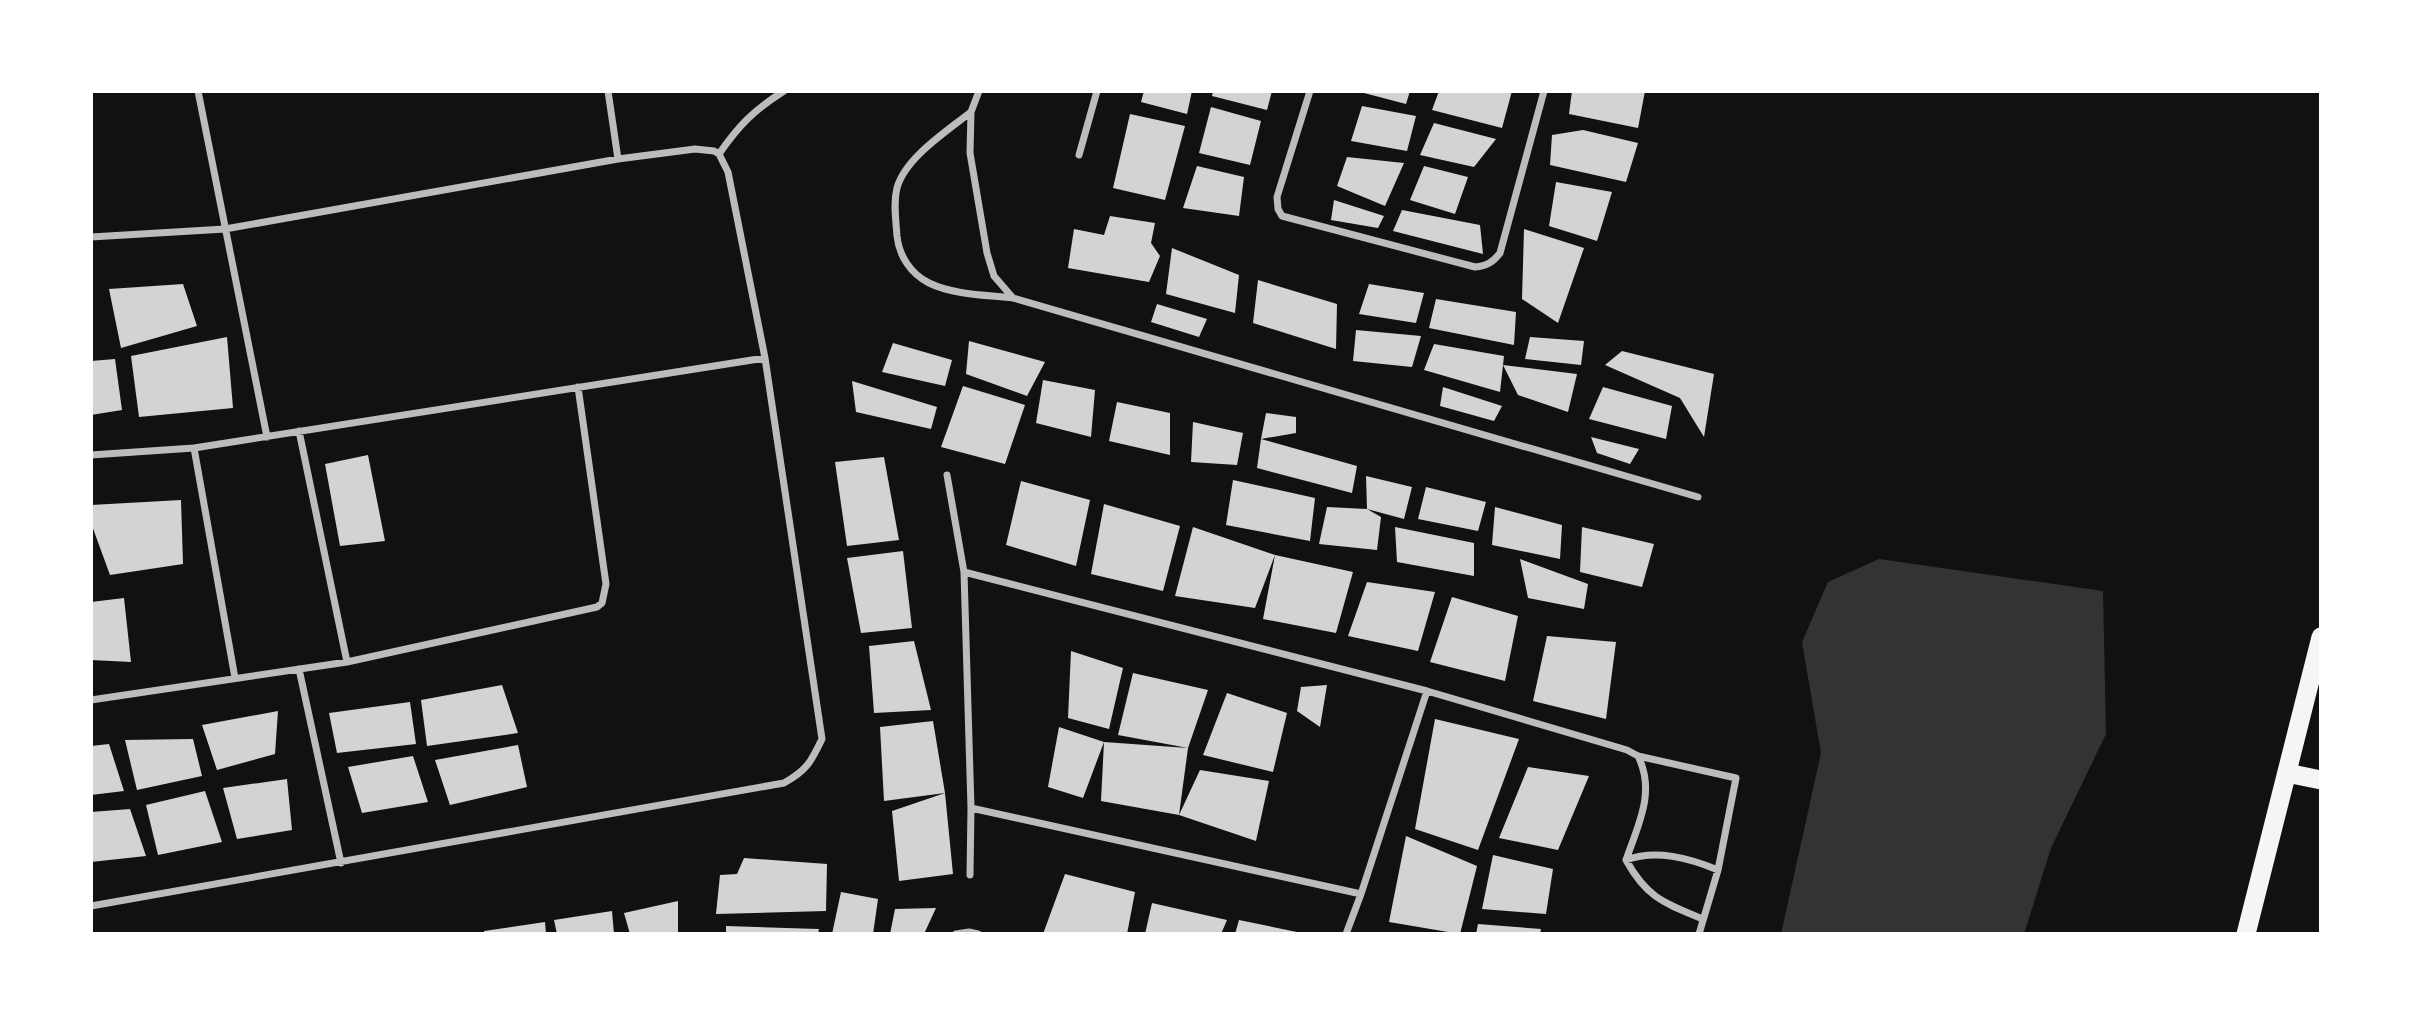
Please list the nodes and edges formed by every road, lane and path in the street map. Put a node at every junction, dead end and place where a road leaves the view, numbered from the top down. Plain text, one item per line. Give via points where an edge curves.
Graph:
1 (198, 91) edge
2 (608, 91) edge
3 (784, 91) edge
4 (979, 91) edge
5 (1097, 91) edge
6 (1310, 91) edge
7 (1544, 91) edge
8 (971, 112) junction
9 (719, 154) junction
10 (1079, 155) dead end
11 (618, 159) junction
12 (225, 229) junction
13 (91, 237) edge
14 (1013, 298) junction
15 (765, 358) junction
16 (578, 387) junction
17 (299, 431) junction
18 (267, 437) junction
19 (194, 448) junction
20 (91, 455) edge
21 (947, 475) dead end
22 (1698, 497) dead end
23 (964, 572) junction
24 (2321, 637) edge
25 (347, 662) junction
26 (299, 669) junction
27 (235, 678) junction
28 (1427, 691) junction
29 (91, 700) edge
30 (1638, 756) junction
31 (2287, 773) junction
32 (2321, 780) edge
33 (971, 808) junction
34 (1626, 860) junction
35 (341, 863) junction
36 (1718, 870) junction
37 (970, 875) dead end
38 (1361, 894) junction
39 (91, 906) edge
40 (1703, 919) junction
41 (956, 934) edge
42 (978, 934) edge
43 (1346, 934) edge
44 (1699, 934) edge
45 (2246, 934) edge

1 - 12 street
2 - 11 street
3 - 9 street via 738,127
4 - 8 street
5 - 10 street
6 - 7 street via 1277,197 1282,216 1475,267 1492,263 1500,253
8 - 14 street via 970,153 987,253 994,276
8 - 14 street via 924,149 902,178 895,208 898,245 906,265 928,282
9 - 11 street via 706,149
9 - 15 street via 728,172
11 - 12 street
12 - 13 street
12 - 18 street
14 - 22 street
15 - 16 street
15 - 35 street via 822,739 802,773 784,783
16 - 17 street
16 - 25 street via 606,584 602,603
17 - 18 street
17 - 25 street
18 - 19 street
19 - 20 street
19 - 27 street
21 - 23 street
23 - 28 street
23 - 33 street
24 - 31 highway
25 - 26 street
26 - 27 street
26 - 35 street
27 - 29 street
28 - 30 street
28 - 38 street
30 - 34 street via 1647,789
30 - 36 street via 1736,778
31 - 32 highway
31 - 45 highway
33 - 37 street
33 - 38 street
34 - 36 street via 1641,854 1659,855
34 - 40 street via 1646,890
35 - 39 street
36 - 40 street
38 - 43 street
40 - 44 street
41 - 42 street

